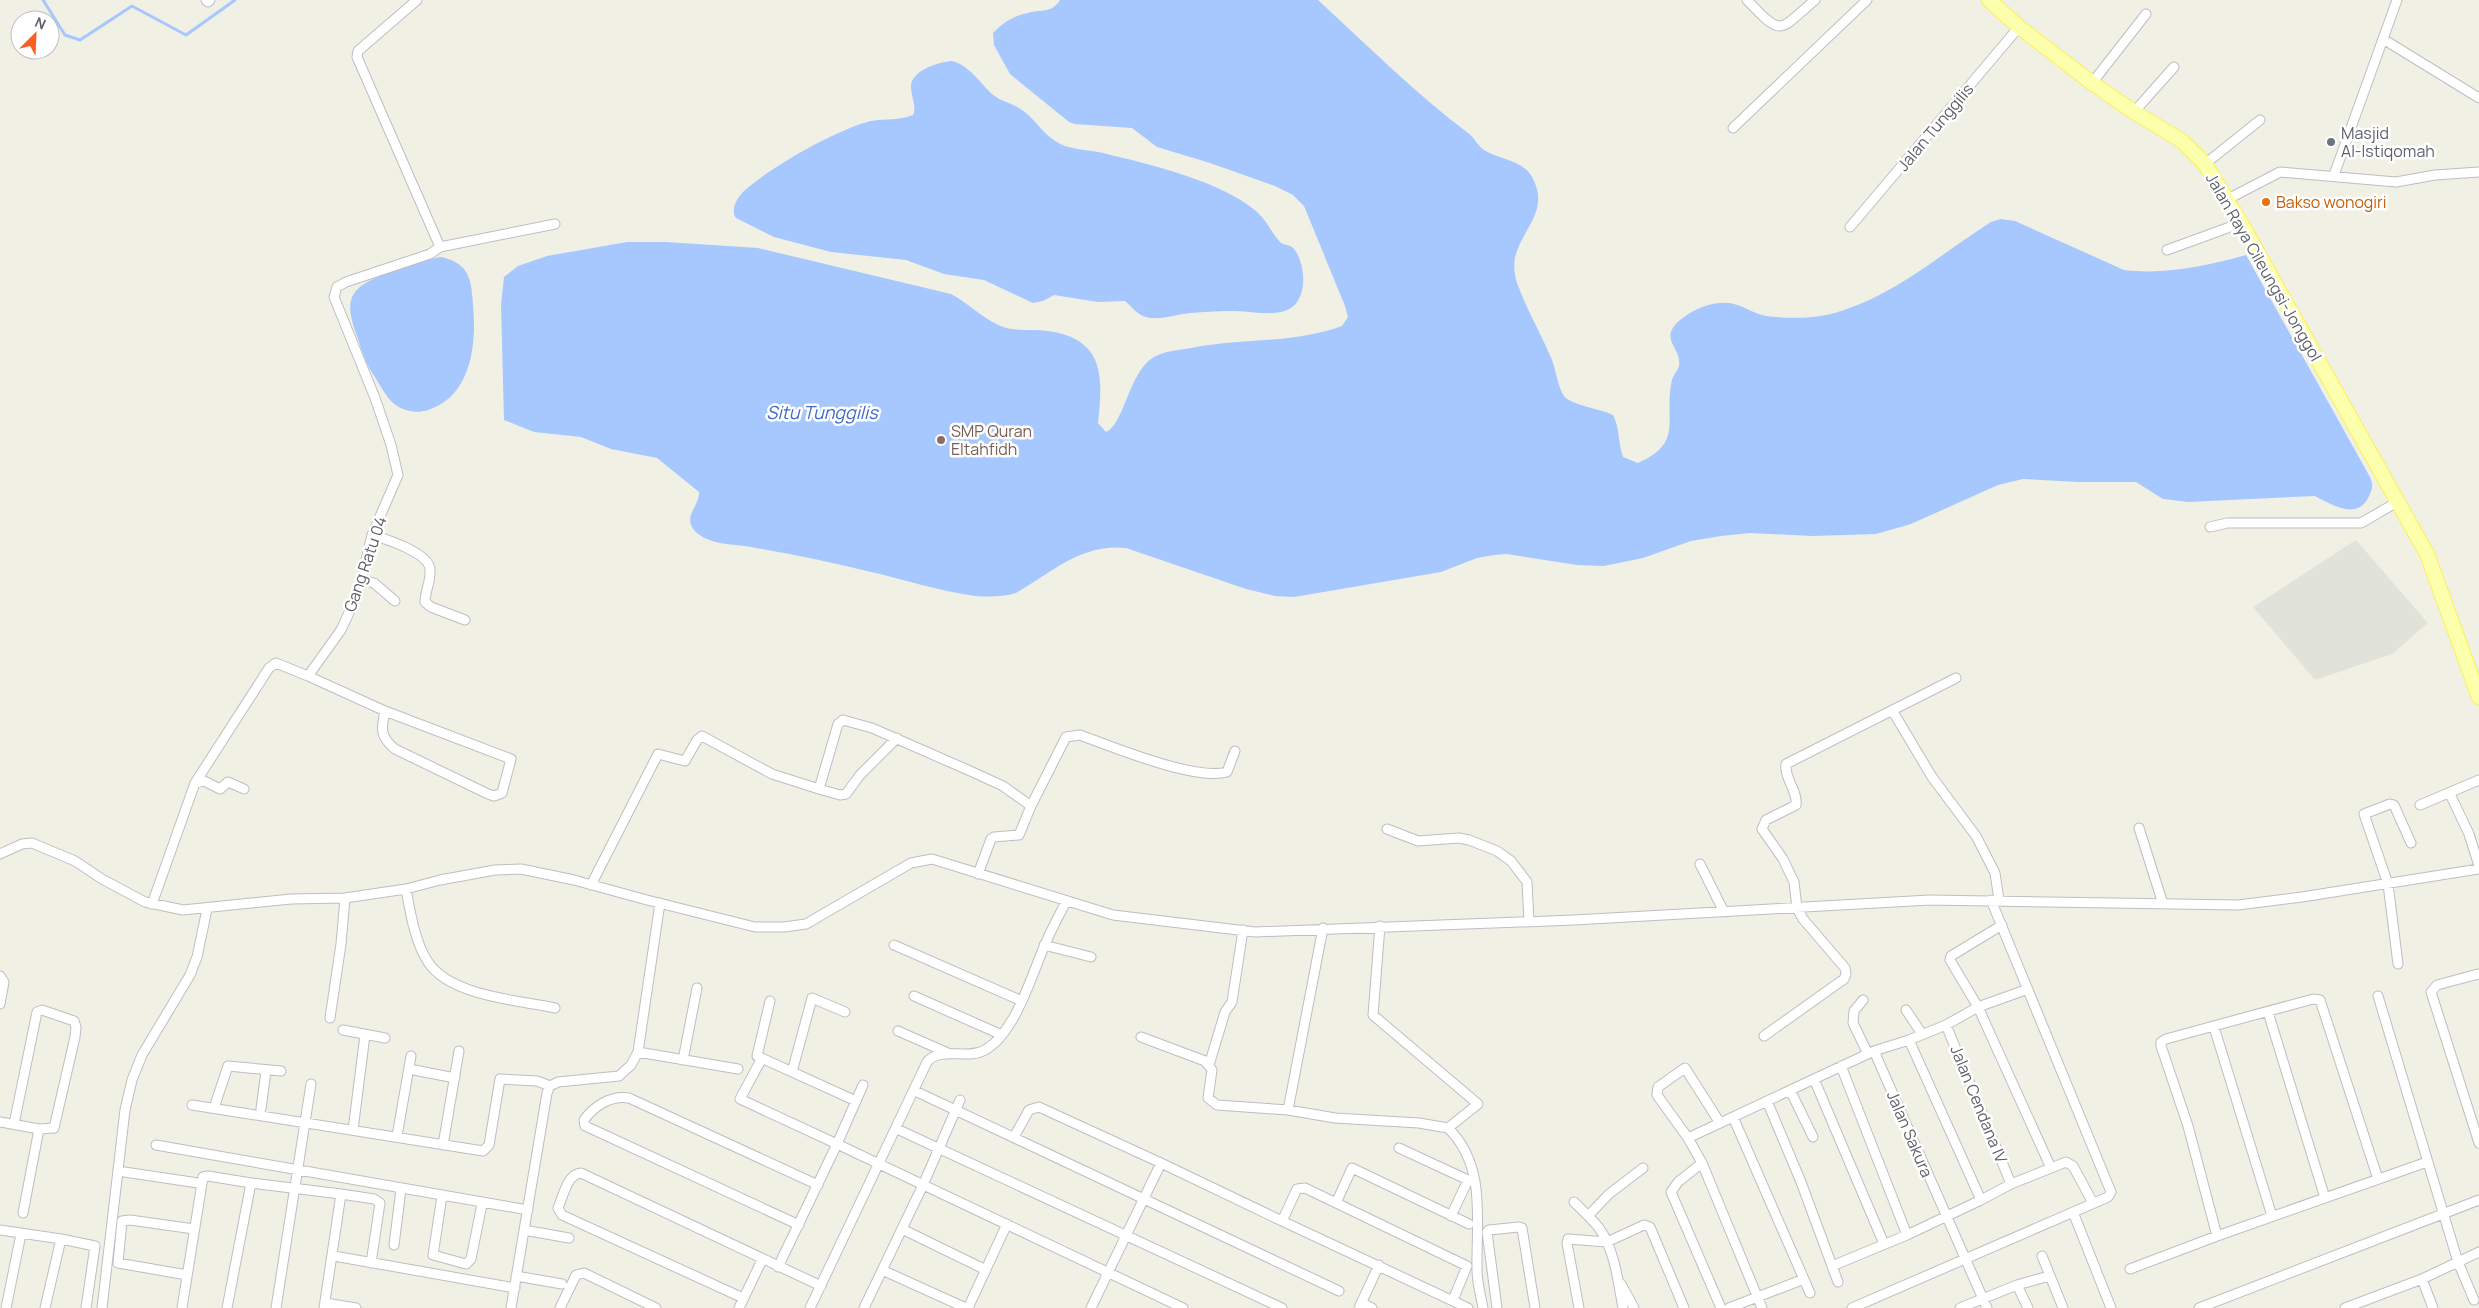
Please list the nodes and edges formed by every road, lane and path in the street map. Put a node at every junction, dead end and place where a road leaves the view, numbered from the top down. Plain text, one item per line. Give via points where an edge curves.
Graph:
1 (206, 0) edge
2 (210, 0) edge
3 (417, 0) edge
4 (1748, 0) edge
5 (1815, 0) edge
6 (1867, 0) edge
7 (1989, 0) edge
8 (2397, 0) edge
9 (2146, 14) dead end
10 (2019, 27) junction
11 (2383, 39) junction
12 (2174, 67) dead end
13 (2092, 83) junction
14 (2479, 98) edge
15 (2134, 112) junction
16 (2260, 120) dead end
17 (1732, 128) dead end
18 (2205, 164) junction
19 (2479, 172) edge
20 (2334, 175) junction
21 (2228, 199) junction
22 (555, 224) dead end
23 (2241, 224) junction
24 (1850, 227) dead end
25 (440, 247) junction
26 (2167, 250) dead end
27 (2399, 501) junction
28 (2210, 527) dead end
29 (372, 535) junction
30 (362, 580) junction
31 (395, 601) dead end
32 (465, 620) dead end
33 (308, 676) junction
34 (1956, 678) dead end
35 (2477, 687) edge
36 (1892, 710) junction
37 (386, 711) junction
38 (897, 738) junction
39 (1235, 751) dead end
40 (2479, 780) edge
41 (195, 783) junction
42 (244, 789) dead end
43 (819, 789) junction
44 (2450, 794) junction
45 (2420, 805) dead end
46 (1031, 806) junction
47 (2138, 828) dead end
48 (1387, 830) dead end
49 (2411, 843) dead end
50 (0, 854) edge
51 (1700, 864) dead end
52 (2479, 868) edge
53 (978, 874) junction
54 (2388, 884) junction
55 (591, 885) junction
56 (406, 889) junction
57 (345, 898) junction
58 (1995, 900) junction
59 (1066, 902) junction
60 (152, 904) junction
61 (660, 904) junction
62 (2162, 904) junction
63 (1797, 908) junction
64 (207, 909) junction
65 (1724, 912) junction
66 (1529, 920) junction
67 (2002, 925) junction
68 (1380, 926) junction
69 (1323, 928) junction
70 (1243, 930) junction
71 (894, 945) dead end
72 (1044, 945) junction
73 (1090, 957) dead end
74 (2398, 964) dead end
75 (2478, 974) edge
76 (0, 976) edge
77 (697, 988) dead end
78 (2028, 989) junction
79 (914, 996) dead end
80 (2378, 996) dead end
81 (1863, 1000) dead end
82 (1022, 1001) junction
83 (770, 1002) dead end
84 (0, 1004) edge
85 (1978, 1007) junction
86 (555, 1008) dead end
87 (1906, 1010) dead end
88 (845, 1012) dead end
89 (2268, 1012) junction
90 (330, 1018) dead end
91 (1946, 1024) junction
92 (2214, 1026) junction
93 (343, 1030) dead end
94 (898, 1031) dead end
95 (365, 1034) junction
96 (1922, 1034) junction
97 (1002, 1035) junction
98 (1764, 1036) dead end
99 (1141, 1037) dead end
100 (385, 1038) dead end
101 (1909, 1040) junction
102 (459, 1051) dead end
103 (638, 1052) junction
104 (1871, 1053) junction
105 (949, 1054) junction
106 (411, 1056) dead end
107 (762, 1058) junction
108 (683, 1060) junction
109 (1209, 1065) junction
110 (1841, 1066) junction
111 (409, 1069) junction
112 (738, 1069) dead end
113 (266, 1070) junction
114 (281, 1072) dead end
115 (792, 1072) junction
116 (455, 1078) junction
117 (1814, 1079) junction
118 (311, 1084) dead end
119 (550, 1086) junction
120 (863, 1086) dead end
121 (1790, 1090) junction
122 (914, 1091) junction
123 (960, 1100) dead end
124 (856, 1101) junction
125 (1766, 1101) junction
126 (192, 1105) dead end
127 (214, 1108) junction
128 (261, 1108) dead end
129 (955, 1110) junction
130 (1288, 1110) junction
131 (1733, 1116) junction
132 (0, 1123) edge
133 (306, 1123) junction
134 (1720, 1123) junction
135 (14, 1124) junction
136 (1448, 1128) junction
137 (39, 1129) junction
138 (896, 1129) junction
139 (353, 1130) junction
140 (397, 1136) junction
141 (1014, 1137) junction
142 (1813, 1137) dead end
143 (1688, 1138) junction
144 (2479, 1143) edge
145 (837, 1144) junction
146 (156, 1145) dead end
147 (443, 1146) junction
148 (1399, 1148) dead end
149 (939, 1149) junction
150 (2427, 1162) junction
151 (1161, 1163) junction
152 (1702, 1163) junction
153 (878, 1165) junction
154 (1644, 1168) dead end
155 (2051, 1168) junction
156 (299, 1170) junction
157 (118, 1171) junction
158 (2378, 1179) junction
159 (202, 1183) junction
160 (251, 1183) junction
161 (2012, 1184) junction
162 (818, 1185) junction
163 (923, 1185) junction
164 (296, 1188) junction
165 (401, 1189) junction
166 (341, 1194) junction
167 (442, 1196) junction
168 (1142, 1198) junction
169 (2325, 1198) junction
170 (1981, 1200) junction
171 (2479, 1200) edge
172 (1574, 1202) dead end
173 (1336, 1203) junction
174 (482, 1204) junction
175 (2092, 1204) junction
176 (528, 1210) junction
177 (2073, 1212) junction
178 (23, 1213) dead end
179 (2443, 1214) junction
180 (1452, 1216) junction
181 (1588, 1216) junction
182 (2272, 1216) junction
183 (1946, 1217) junction
184 (1282, 1221) junction
185 (1007, 1224) junction
186 (1469, 1224) dead end
187 (799, 1226) junction
188 (194, 1229) junction
189 (902, 1229) junction
190 (0, 1230) edge
191 (524, 1230) junction
192 (21, 1234) junction
193 (1126, 1235) junction
194 (1907, 1235) junction
195 (2217, 1236) junction
196 (569, 1238) dead end
197 (61, 1239) junction
198 (1607, 1242) junction
199 (1884, 1244) junction
200 (394, 1245) dead end
201 (2479, 1252) edge
202 (334, 1256) junction
203 (2042, 1256) dead end
204 (1964, 1259) junction
205 (762, 1260) junction
206 (2458, 1262) junction
207 (372, 1263) junction
208 (1379, 1265) junction
209 (1832, 1266) junction
210 (778, 1267) junction
211 (2130, 1269) dead end
212 (882, 1270) junction
213 (986, 1270) junction
214 (1107, 1273) junction
215 (187, 1275) junction
216 (516, 1276) junction
217 (2049, 1276) junction
218 (1618, 1278) junction
219 (1804, 1280) junction
220 (2422, 1280) junction
221 (1838, 1282) dead end
222 (562, 1284) dead end
223 (2017, 1285) junction
224 (821, 1286) junction
225 (515, 1288) junction
226 (1339, 1291) dead end
227 (1810, 1293) dead end
228 (743, 1298) junction
229 (1757, 1298) junction
230 (1982, 1298) junction
231 (1453, 1300) junction
232 (2474, 1300) dead end
233 (325, 1306) edge
234 (1360, 1306) edge
235 (6, 1308) edge
236 (45, 1308) edge
237 (86, 1308) edge
238 (102, 1308) edge
239 (182, 1308) edge
240 (227, 1308) edge
241 (276, 1308) edge
242 (356, 1308) edge
243 (511, 1308) edge
244 (560, 1308) edge
245 (656, 1308) edge
246 (739, 1308) edge
247 (810, 1308) edge
248 (864, 1308) edge
249 (967, 1308) edge
250 (1091, 1308) edge
251 (1183, 1308) edge
252 (1282, 1308) edge
253 (1372, 1308) edge
254 (1468, 1308) edge
255 (1483, 1308) edge
256 (1497, 1308) edge
257 (1535, 1308) edge
258 (1579, 1308) edge
259 (1623, 1308) edge
260 (1634, 1308) edge
261 (1684, 1308) edge
262 (1721, 1308) edge
263 (1729, 1308) edge
264 (1762, 1308) edge
265 (1852, 1308) edge
266 (1960, 1308) edge
267 (1987, 1308) edge
268 (2028, 1308) edge
269 (2063, 1308) edge
270 (2111, 1308) edge
271 (2199, 1308) edge
272 (2345, 1308) edge
273 (2433, 1308) edge

1 - 2 street
3 - 25 street via 358,51 356,57
4 - 5 street via 1769,23 1783,27
6 - 17 street
7 - 10 main road, Jalan Raya Cileungsi-Jonggol
8 - 11 street
9 - 13 street
10 - 13 main road, Jalan Raya Cileungsi-Jonggol
10 - 24 street, Jalan Tunggilis
11 - 14 street
11 - 20 street
12 - 15 street
13 - 15 main road, Jalan Raya Cileungsi-Jonggol
15 - 18 main road, Jalan Raya Cileungsi-Jonggol via 2182,141
16 - 18 street
18 - 21 main road, Jalan Raya Cileungsi-Jonggol
19 - 20 street via 2396,182
20 - 21 street via 2280,172
21 - 23 main road, Jalan Raya Cileungsi-Jonggol
22 - 25 street
23 - 26 street
23 - 27 main road, Jalan Raya Cileungsi-Jonggol
25 - 29 street, Gang Ratu 04 via 430,254 346,282 334,292 375,398 398,474
27 - 28 street via 2361,523 2227,523
27 - 35 main road, Jalan Raya Cileungsi-Jonggol via 2427,554
29 - 30 street, Gang Ratu 04
29 - 32 street via 425,559 430,565 425,602
30 - 31 street via 374,583
30 - 33 street, Gang Ratu 04 via 341,630
33 - 37 street
33 - 41 street via 281,664 272,665
34 - 36 street
36 - 58 street via 1932,776 1976,836 1995,873
36 - 63 street via 1786,764 1796,805 1766,820 1762,829 1794,882
37 - 37 street via 511,759 502,793 488,794 395,749 383,738 381,730
38 - 43 street via 846,794
38 - 43 street via 845,720 840,722
38 - 46 street via 1003,786
39 - 46 street via 1227,772 1207,774 1072,735 1066,737
40 - 44 street
41 - 42 street via 204,781 220,789 228,782
41 - 60 street
43 - 55 street via 772,774 700,736 685,761 656,755
44 - 45 street
44 - 52 street via 2469,834
46 - 53 street via 1019,835 991,839
47 - 62 street
48 - 66 street via 1418,841 1459,838 1497,851 1511,861 1527,882
49 - 54 street via 2394,805 2364,814
50 - 60 street via 32,843 75,861 126,894
51 - 65 street
52 - 54 street
53 - 59 street
53 - 61 street via 932,859 911,863 806,924 784,927 755,926
54 - 62 street via 2238,905
54 - 74 street
55 - 56 street via 521,869 495,870
55 - 61 street
56 - 57 street
56 - 86 street via 412,922 427,962 437,972 464,989
57 - 64 street via 291,899
57 - 90 street via 342,944
58 - 62 street
58 - 63 street via 1930,900
58 - 67 street
59 - 70 street via 1113,915
59 - 72 street
60 - 64 street via 183,910
61 - 103 street
63 - 65 street
63 - 98 street via 1814,935 1845,968 1846,974 1844,979
64 - 157 street via 190,975 151,1038 132,1080
65 - 66 street
66 - 68 street
67 - 78 street
67 - 85 street via 1950,958
68 - 69 street
68 - 136 street via 1373,1015 1478,1104
69 - 70 street
69 - 130 street
70 - 109 street via 1232,1002 1225,1012
71 - 82 street
72 - 73 street
72 - 82 street
75 - 144 street via 2437,985 2431,992
76 - 84 street via 4,982
77 - 108 street
78 - 85 street
78 - 175 street via 2111,1187 2108,1197
79 - 97 street
80 - 150 street
81 - 104 street, Jalan Sakura via 1854,1011 1853,1023
82 - 97 street
83 - 107 street via 757,1056
85 - 91 street
85 - 155 street
87 - 96 street
88 - 115 street via 812,998
89 - 92 street
89 - 158 street via 2313,999 2321,1002
89 - 169 street
91 - 96 street
91 - 161 street, Jalan Cendana IV
92 - 182 street
92 - 195 street via 2166,1039 2161,1046 2188,1126
93 - 95 street
94 - 105 street
95 - 100 street
95 - 139 street
96 - 101 street
97 - 105 street via 981,1052
99 - 109 street
101 - 104 street
101 - 170 street
102 - 116 street
103 - 108 street
103 - 119 street via 631,1065 619,1076 558,1082
104 - 110 street
104 - 183 street, Jalan Sakura
105 - 122 street via 930,1059
106 - 111 street
107 - 115 street
107 - 145 street via 740,1099
108 - 112 street
109 - 130 street via 1212,1070 1208,1093 1212,1102
110 - 117 street
110 - 194 street
111 - 116 street
111 - 140 street
113 - 114 street
113 - 127 street via 228,1066
113 - 128 street
115 - 124 street
116 - 147 street
117 - 121 street
117 - 199 street
118 - 133 street
119 - 147 street via 537,1081 500,1079 487,1149
119 - 176 street
120 - 124 street
121 - 125 street
121 - 142 street
122 - 129 street
122 - 138 street
123 - 129 street
124 - 145 street
125 - 131 street
125 - 209 street
126 - 127 street
127 - 133 street
129 - 141 street
129 - 149 street
130 - 136 street via 1335,1118
131 - 134 street
131 - 219 street
132 - 135 street
133 - 139 street
133 - 156 street
134 - 143 street
134 - 143 street via 1688,1070 1683,1068 1656,1092
135 - 137 street
135 - 137 street via 37,1012 42,1010 74,1020 76,1027 55,1126 51,1130
136 - 255 street via 1470,1160 1475,1178 1479,1222 1477,1272
137 - 178 street
138 - 149 street
138 - 153 street
139 - 140 street
140 - 147 street
141 - 151 street via 1029,1110 1039,1107
141 - 168 street
143 - 152 street
145 - 153 street
145 - 162 street
146 - 156 street
148 - 180 street via 1468,1180
149 - 163 street
149 - 193 street
150 - 158 street
150 - 179 street
151 - 168 street
151 - 184 street
152 - 229 street
152 - 262 street via 1682,1178 1671,1192
153 - 163 street
153 - 224 street
154 - 181 street via 1609,1194
155 - 161 street
155 - 175 street via 2066,1162 2073,1166
156 - 164 street
156 - 165 street
157 - 159 street
157 - 238 street
158 - 169 street
159 - 160 street via 203,1177 208,1176
159 - 188 street
160 - 164 street
160 - 240 street
161 - 170 street
162 - 187 street
162 - 187 street via 629,1098 602,1102 584,1120 585,1126
163 - 185 street
163 - 189 street
164 - 166 street
164 - 241 street
165 - 167 street
165 - 200 street
166 - 202 street
166 - 207 street via 374,1199 380,1203
167 - 174 street
167 - 174 street via 433,1255 466,1264 471,1259
168 - 193 street
168 - 226 street
169 - 182 street
170 - 183 street
171 - 179 street
172 - 181 street
173 - 180 street via 1352,1168
173 - 184 street via 1297,1189
173 - 231 street via 1467,1266
174 - 176 street
175 - 177 street
176 - 191 street
177 - 204 street
177 - 270 street
179 - 206 street
179 - 271 street
180 - 186 street
181 - 198 street
182 - 195 street
183 - 194 street
183 - 204 street, Jalan Sakura
184 - 208 street
185 - 213 street
185 - 214 street
187 - 210 street
188 - 215 street
188 - 215 street via 122,1221 118,1263
189 - 212 street
189 - 213 street
190 - 192 street
191 - 196 street
191 - 216 street
192 - 197 street
192 - 235 street
193 - 214 street
193 - 252 street
194 - 199 street
195 - 211 street
197 - 236 street
197 - 237 street via 96,1247
198 - 218 street
198 - 258 street via 1567,1240
198 - 261 street via 1644,1225 1650,1227
199 - 209 street
201 - 206 street
202 - 207 street
202 - 233 street
203 - 217 street
204 - 230 street, Jalan Sakura
204 - 265 street
205 - 210 street
205 - 228 street
205 - 228 street via 581,1173 571,1178 558,1208 562,1215
206 - 220 street
206 - 232 street
207 - 225 street
208 - 231 street
208 - 234 street
209 - 221 street
210 - 224 street
212 - 248 street
212 - 249 street
213 - 249 street
214 - 250 street
214 - 251 street
215 - 239 street
216 - 222 street
216 - 225 street
217 - 223 street
217 - 269 street
218 - 259 street
218 - 260 street
219 - 227 street
219 - 229 street
220 - 272 street
220 - 273 street
223 - 230 street
223 - 268 street
224 - 247 street
225 - 243 street
228 - 246 street
229 - 263 street
229 - 264 street
230 - 266 street
230 - 267 street, Jalan Sakura
231 - 254 street
233 - 242 street
234 - 253 street
244 - 245 street via 579,1273
256 - 257 street via 1486,1232 1519,1227 1522,1228

